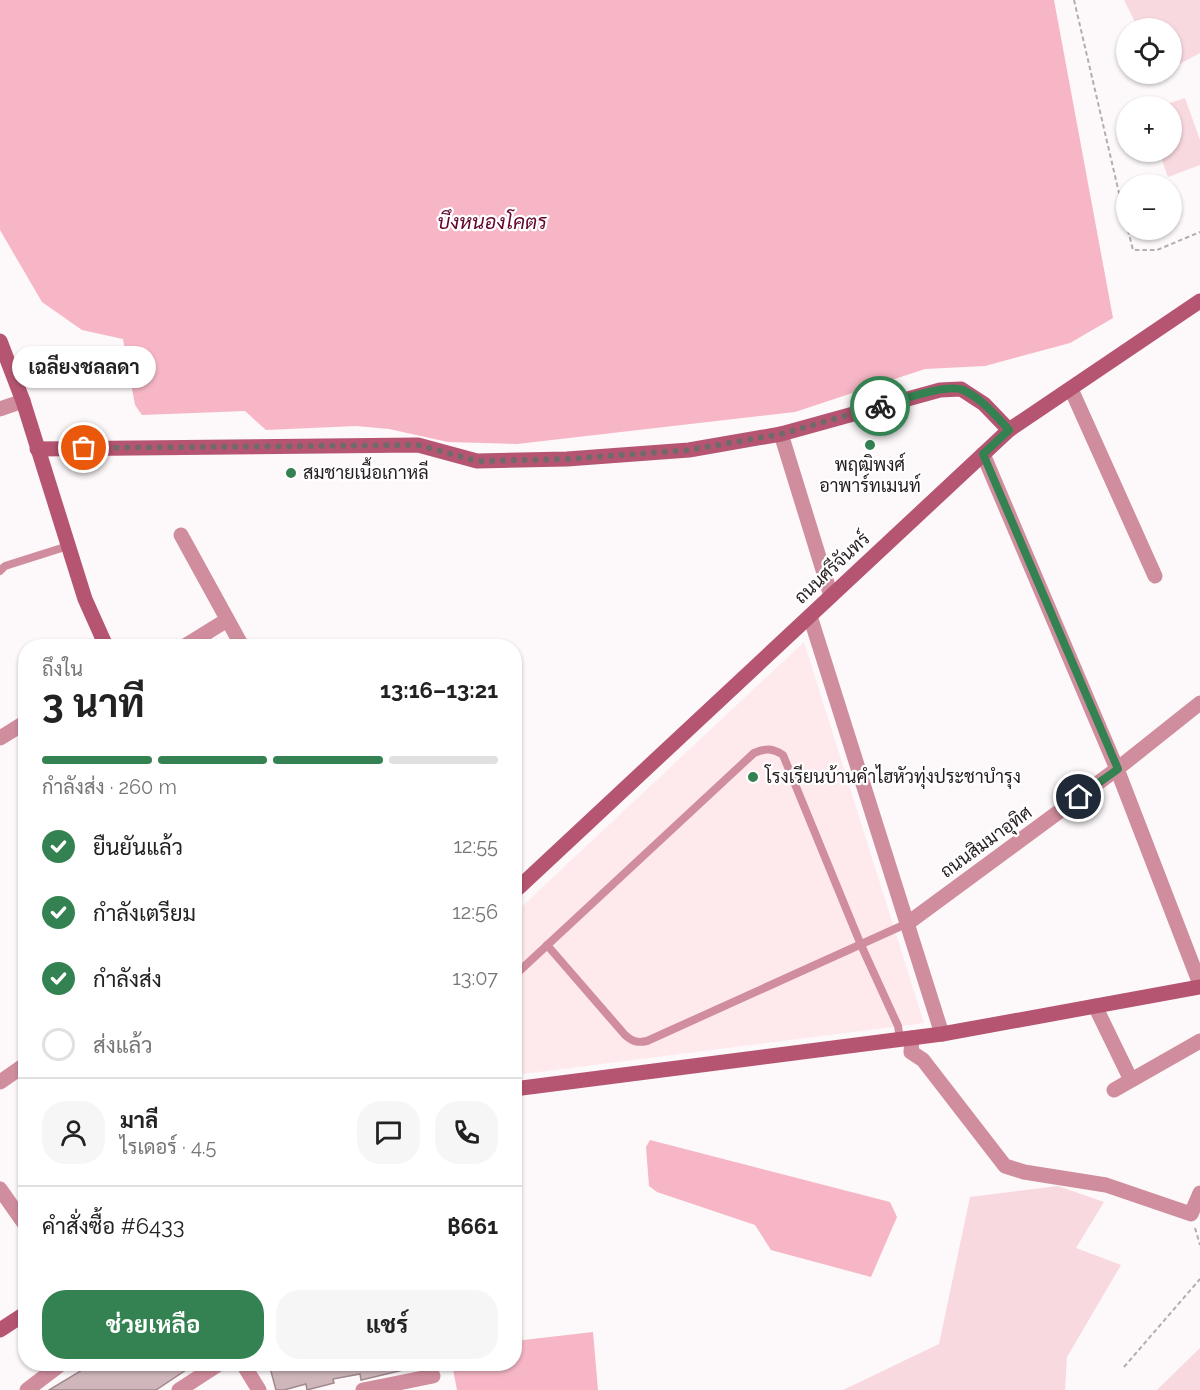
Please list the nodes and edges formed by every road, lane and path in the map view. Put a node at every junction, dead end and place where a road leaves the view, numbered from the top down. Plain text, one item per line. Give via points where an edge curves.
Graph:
1 (1074, 0) edge
2 (1116, 180) edge
3 (1200, 232) edge
4 (1130, 240) edge
5 (1181, 240) edge
6 (1182, 240) edge
7 (1200, 301) edge
8 (0, 342) edge
9 (1071, 388) junction
10 (23, 401) junction
11 (0, 409) edge
12 (1009, 430) junction
13 (781, 434) junction
14 (37, 449) junction
15 (983, 454) junction
16 (181, 535) dead end
17 (68, 546) junction
18 (2, 566) edge
19 (1155, 576) dead end
20 (831, 596) junction
21 (810, 616) junction
22 (227, 620) junction
23 (103, 639) edge
24 (196, 639) edge
25 (238, 639) edge
26 (1200, 703) edge
27 (18, 727) edge
28 (0, 738) edge
29 (1118, 769) junction
30 (522, 885) edge
31 (908, 923) junction
32 (547, 945) junction
33 (861, 945) junction
34 (522, 968) edge
35 (1200, 986) edge
36 (1095, 1006) junction
37 (942, 1034) junction
38 (906, 1039) junction
39 (1200, 1041) edge
40 (18, 1070) edge
41 (1131, 1080) junction
42 (0, 1082) edge
43 (522, 1088) edge
44 (1113, 1090) dead end
45 (1, 1191) edge
46 (1200, 1192) edge
47 (1191, 1214) junction
48 (18, 1215) edge
49 (1200, 1245) edge
50 (1200, 1279) edge
51 (18, 1318) edge
52 (0, 1330) edge
53 (1124, 1367) dead end
54 (52, 1371) edge
55 (208, 1371) edge
56 (247, 1371) edge
57 (433, 1376) dead end
58 (27, 1390) edge
59 (179, 1390) edge
60 (259, 1390) edge
61 (363, 1390) edge

1 - 2 path
3 - 6 path
4 - 5 path via 1133,250 1157,250
7 - 9 street, ถนนศรีจันทร์
8 - 10 street
9 - 12 street, ถนนศรีจันทร์
9 - 19 street
10 - 11 street
10 - 14 street
12 - 13 street via 984,404 961,389 940,390
12 - 15 street, ถนนศรีจันทร์
13 - 14 street via 689,450 477,461 418,445
13 - 20 street
14 - 17 street
15 - 20 street, ถนนศรีจันทร์
15 - 29 street
16 - 22 street
17 - 18 lane
17 - 23 street
20 - 21 street, ถนนศรีจันทร์
21 - 30 street, ถนนศรีจันทร์
21 - 31 street
22 - 24 street
22 - 25 street
26 - 29 street, ถนนสิมมาอุทิศ
27 - 28 street
29 - 31 street, ถนนสิมมาอุทิศ
29 - 35 street
31 - 33 lane
31 - 37 street
32 - 33 lane via 625,1035 639,1043
32 - 33 lane via 754,753 766,748 783,755
32 - 34 lane
33 - 38 lane
35 - 36 street
36 - 37 street
36 - 41 street
37 - 38 street
38 - 43 street
38 - 47 street via 911,1052 923,1060 1005,1166 1106,1185
39 - 41 street
40 - 42 street
41 - 44 street
45 - 48 street
46 - 47 street
47 - 49 path
50 - 53 path
51 - 52 street
54 - 58 street
55 - 59 street
56 - 60 street
57 - 61 street

